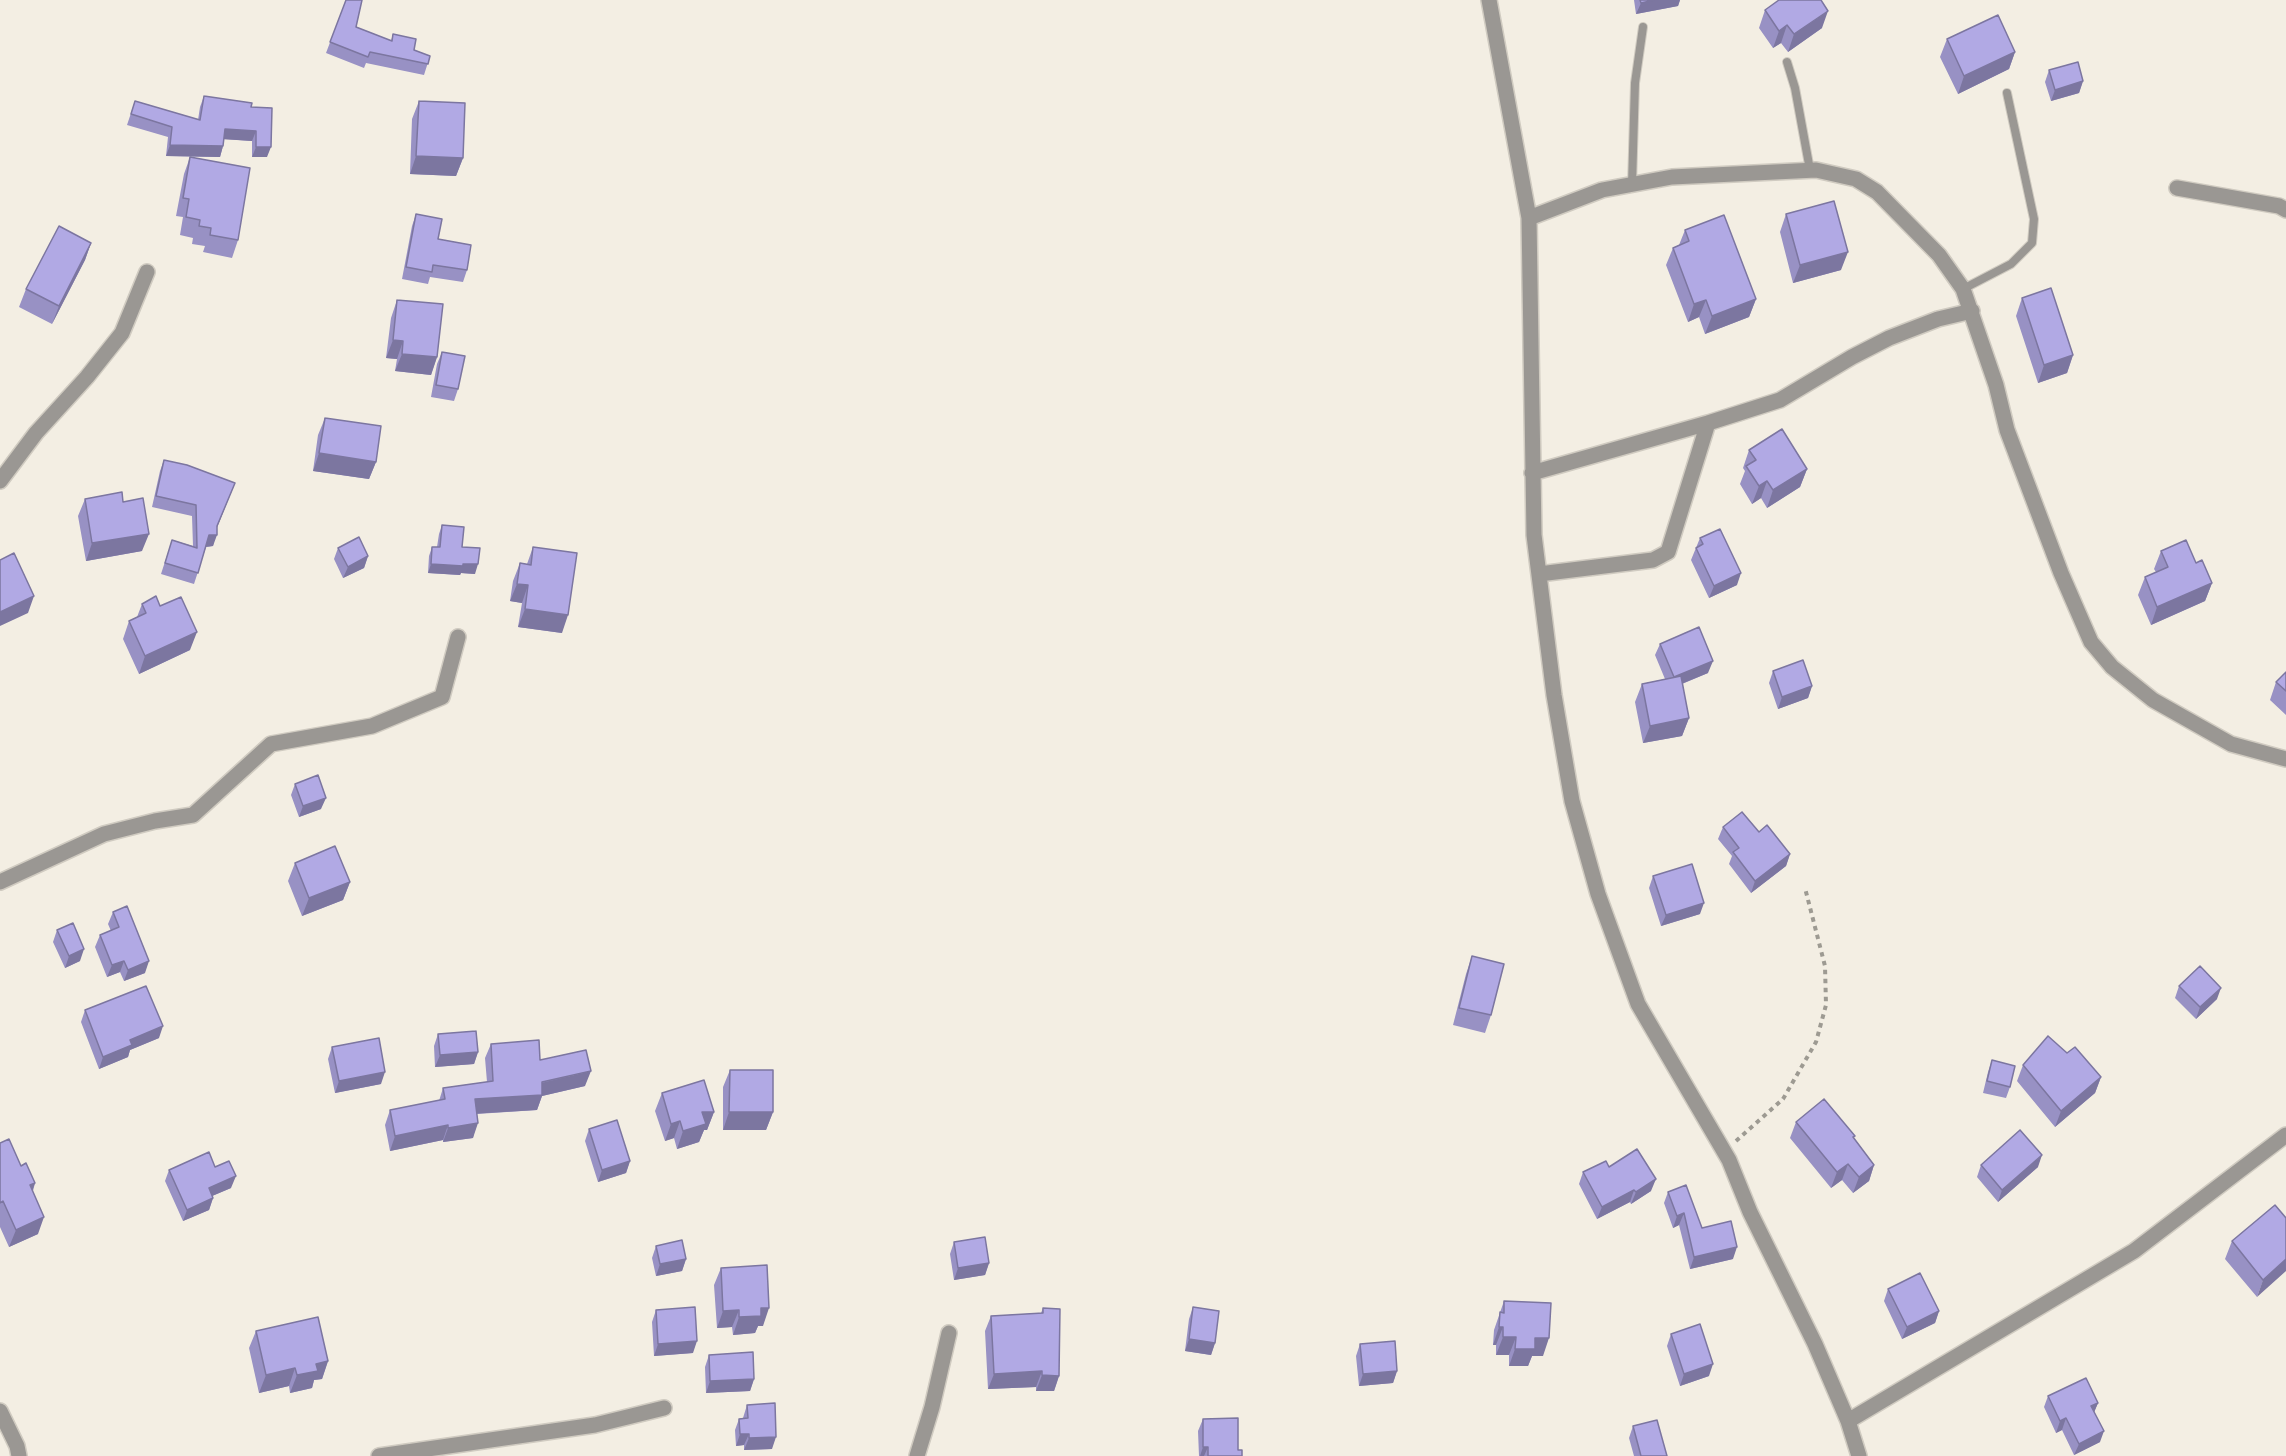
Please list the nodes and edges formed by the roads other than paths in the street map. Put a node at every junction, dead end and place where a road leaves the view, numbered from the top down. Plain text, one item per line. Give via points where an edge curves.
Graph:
1 (1489, 0) edge
2 (1642, 27) dead end
3 (1787, 62) dead end
4 (2007, 93) dead end
5 (1810, 170) junction
6 (1632, 185) junction
7 (2177, 188) dead end
8 (2286, 210) edge
9 (1529, 218) junction
10 (147, 272) dead end
11 (1963, 289) junction
12 (1972, 311) junction
13 (1708, 423) junction
14 (1532, 473) junction
15 (0, 481) edge
16 (1539, 574) junction
17 (458, 637) dead end
18 (2286, 759) edge
19 (0, 882) edge
20 (2286, 1135) edge
21 (949, 1333) dead end
22 (664, 1408) dead end
23 (0, 1411) edge
24 (1848, 1421) junction
25 (19, 1456) edge
26 (380, 1456) edge
27 (917, 1456) edge
28 (1859, 1456) edge

1 - 9 street
2 - 6 lane via 1635,83
3 - 5 lane
4 - 11 lane via 2034,219 2032,243 2011,264
5 - 6 street via 1672,177
5 - 11 street via 1856,178 1877,192 1939,255
6 - 9 street via 1602,190
7 - 8 street
9 - 14 street
10 - 15 street via 122,333
11 - 12 street
12 - 13 street via 1889,338 1780,400
12 - 18 street via 2007,430 2091,642 2112,667 2153,700 2231,744
13 - 14 street
13 - 16 street via 1668,552 1653,560
14 - 16 street
16 - 24 street via 1572,801 1598,894 1638,1004 1724,1152
17 - 19 street via 442,697 372,726 271,744 193,815 104,834
20 - 24 street via 2134,1251
21 - 27 street
22 - 26 street via 595,1425
23 - 25 street
24 - 28 street

